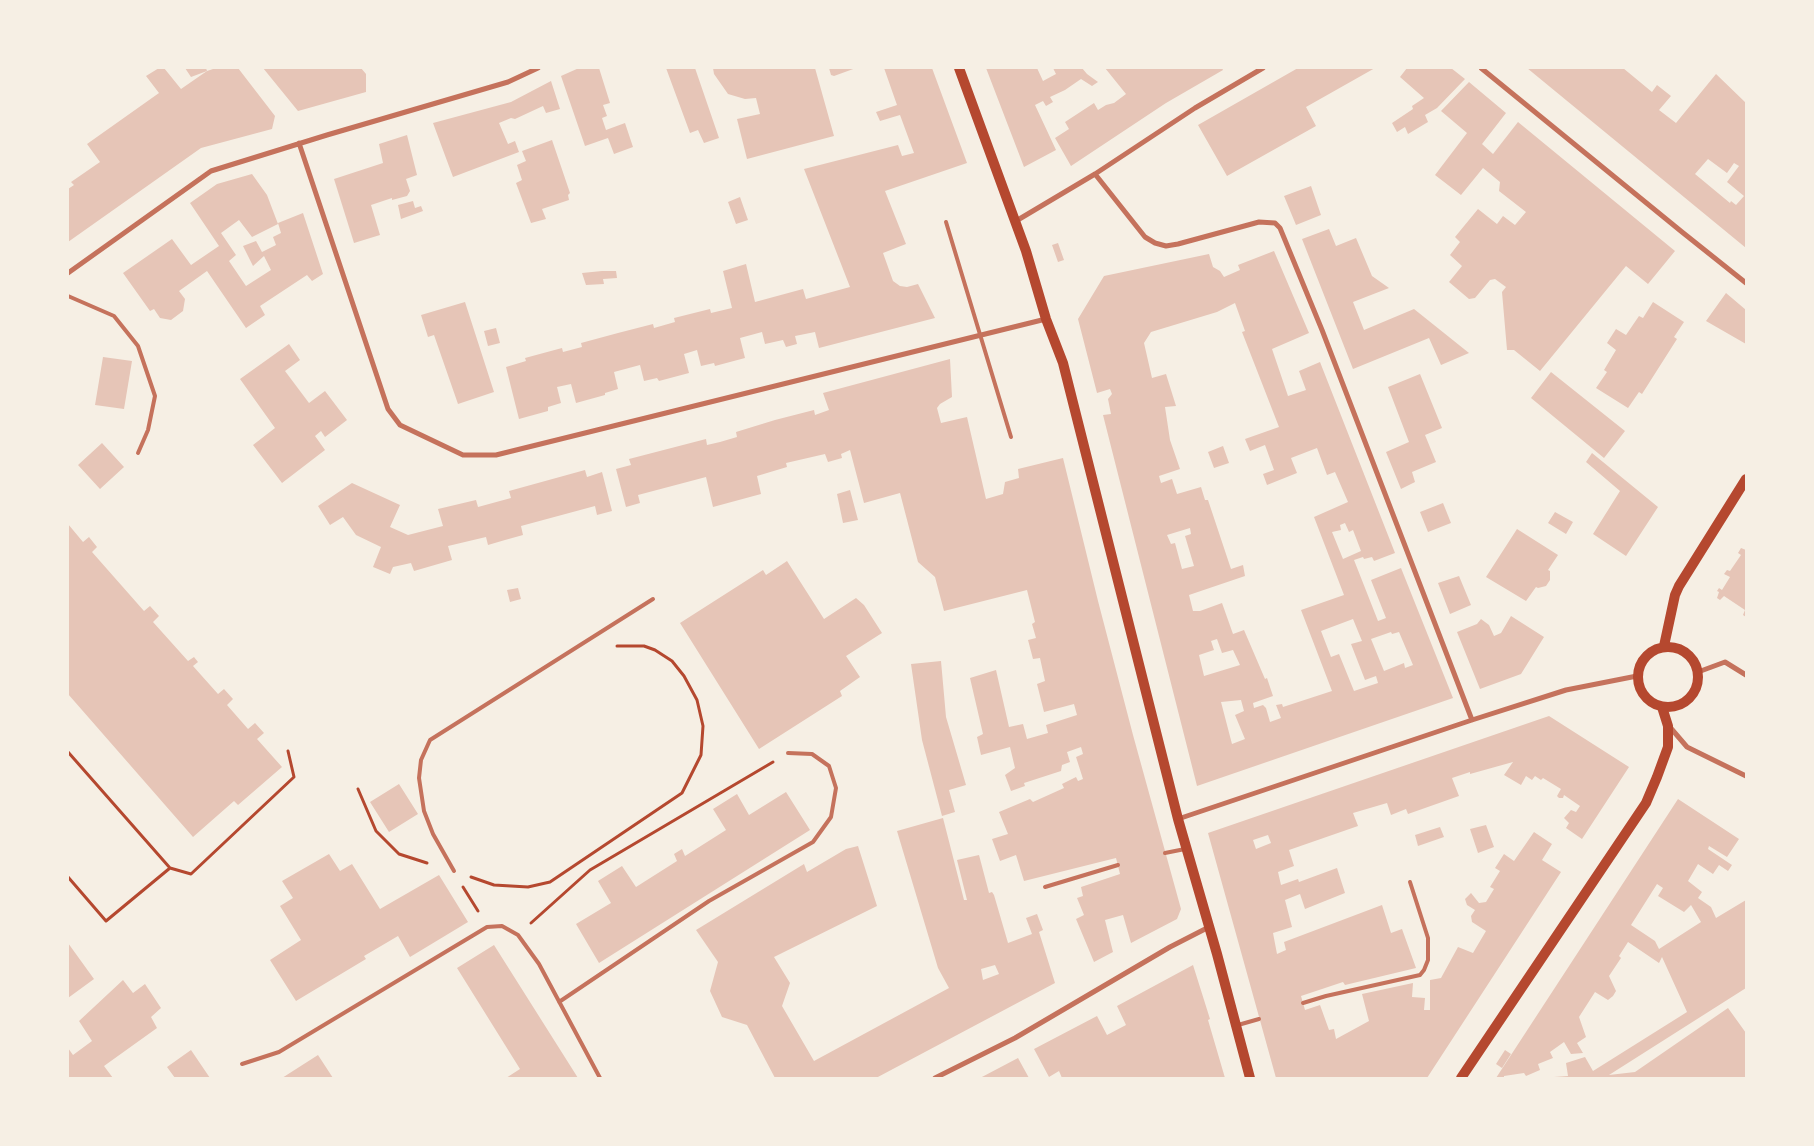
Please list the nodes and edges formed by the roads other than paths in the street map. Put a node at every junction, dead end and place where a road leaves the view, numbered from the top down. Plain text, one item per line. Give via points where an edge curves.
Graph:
1 (538, 68) edge
2 (959, 68) edge
3 (1263, 68) edge
4 (1481, 68) edge
5 (299, 143) junction
6 (1095, 174) junction
7 (1016, 221) junction
8 (946, 222) dead end
9 (68, 273) edge
10 (1746, 283) edge
11 (68, 296) edge
12 (1046, 319) junction
13 (980, 336) junction
14 (1011, 437) dead end
15 (138, 453) dead end
16 (1746, 479) edge
17 (653, 599) dead end
18 (1664, 646) junction
19 (1698, 672) junction
20 (1746, 675) edge
21 (1637, 676) junction
22 (1662, 707) junction
23 (1472, 720) junction
24 (1668, 726) junction
25 (788, 753) road end
26 (1746, 776) edge
27 (1178, 819) junction
28 (1186, 848) junction
29 (1165, 853) dead end
30 (1118, 865) dead end
31 (454, 871) road end
32 (1410, 882) dead end
33 (1045, 887) dead end
34 (1209, 927) junction
35 (559, 1002) junction
36 (1303, 1003) dead end
37 (1259, 1019) dead end
38 (1236, 1026) junction
39 (242, 1064) dead end
40 (600, 1078) edge
41 (935, 1078) edge
42 (1250, 1078) edge
43 (1461, 1078) edge

1 - 5 street via 508,82
2 - 7 main road
3 - 6 street via 1194,108
4 - 10 street
5 - 9 street via 211,171
5 - 13 street via 388,409 400,425 463,456 496,455
6 - 7 street
6 - 23 street via 1145,237 1155,243 1166,246 1178,244 1259,222 1275,223 1280,228
7 - 12 main road
8 - 13 lane
11 - 15 lane via 114,316 138,346 155,396 148,430
12 - 13 street
12 - 27 main road via 1063,363
13 - 14 lane
16 - 18 main road via 1679,586
17 - 31 lane via 430,740 421,760 419,778 424,811
18 - 19 main road via 1681,649 1689,655
18 - 21 main road via 1644,657
19 - 20 street via 1725,662
19 - 22 main road via 1695,691 1689,699 1681,705
21 - 22 main road via 1641,692
21 - 23 street via 1566,690
22 - 24 main road
23 - 27 street
24 - 26 street via 1687,747
24 - 43 main road via 1668,747 1646,803
25 - 35 lane via 812,754 829,766 836,788 831,817 813,842 709,901
27 - 28 main road
28 - 29 lane
28 - 34 main road
30 - 33 lane
32 - 36 lane via 1428,938 1428,960 1420,975
34 - 38 main road
34 - 41 street via 1015,1038
35 - 39 lane via 539,964 518,935 502,926 487,927 279,1052
35 - 40 lane
37 - 38 lane
38 - 42 main road

